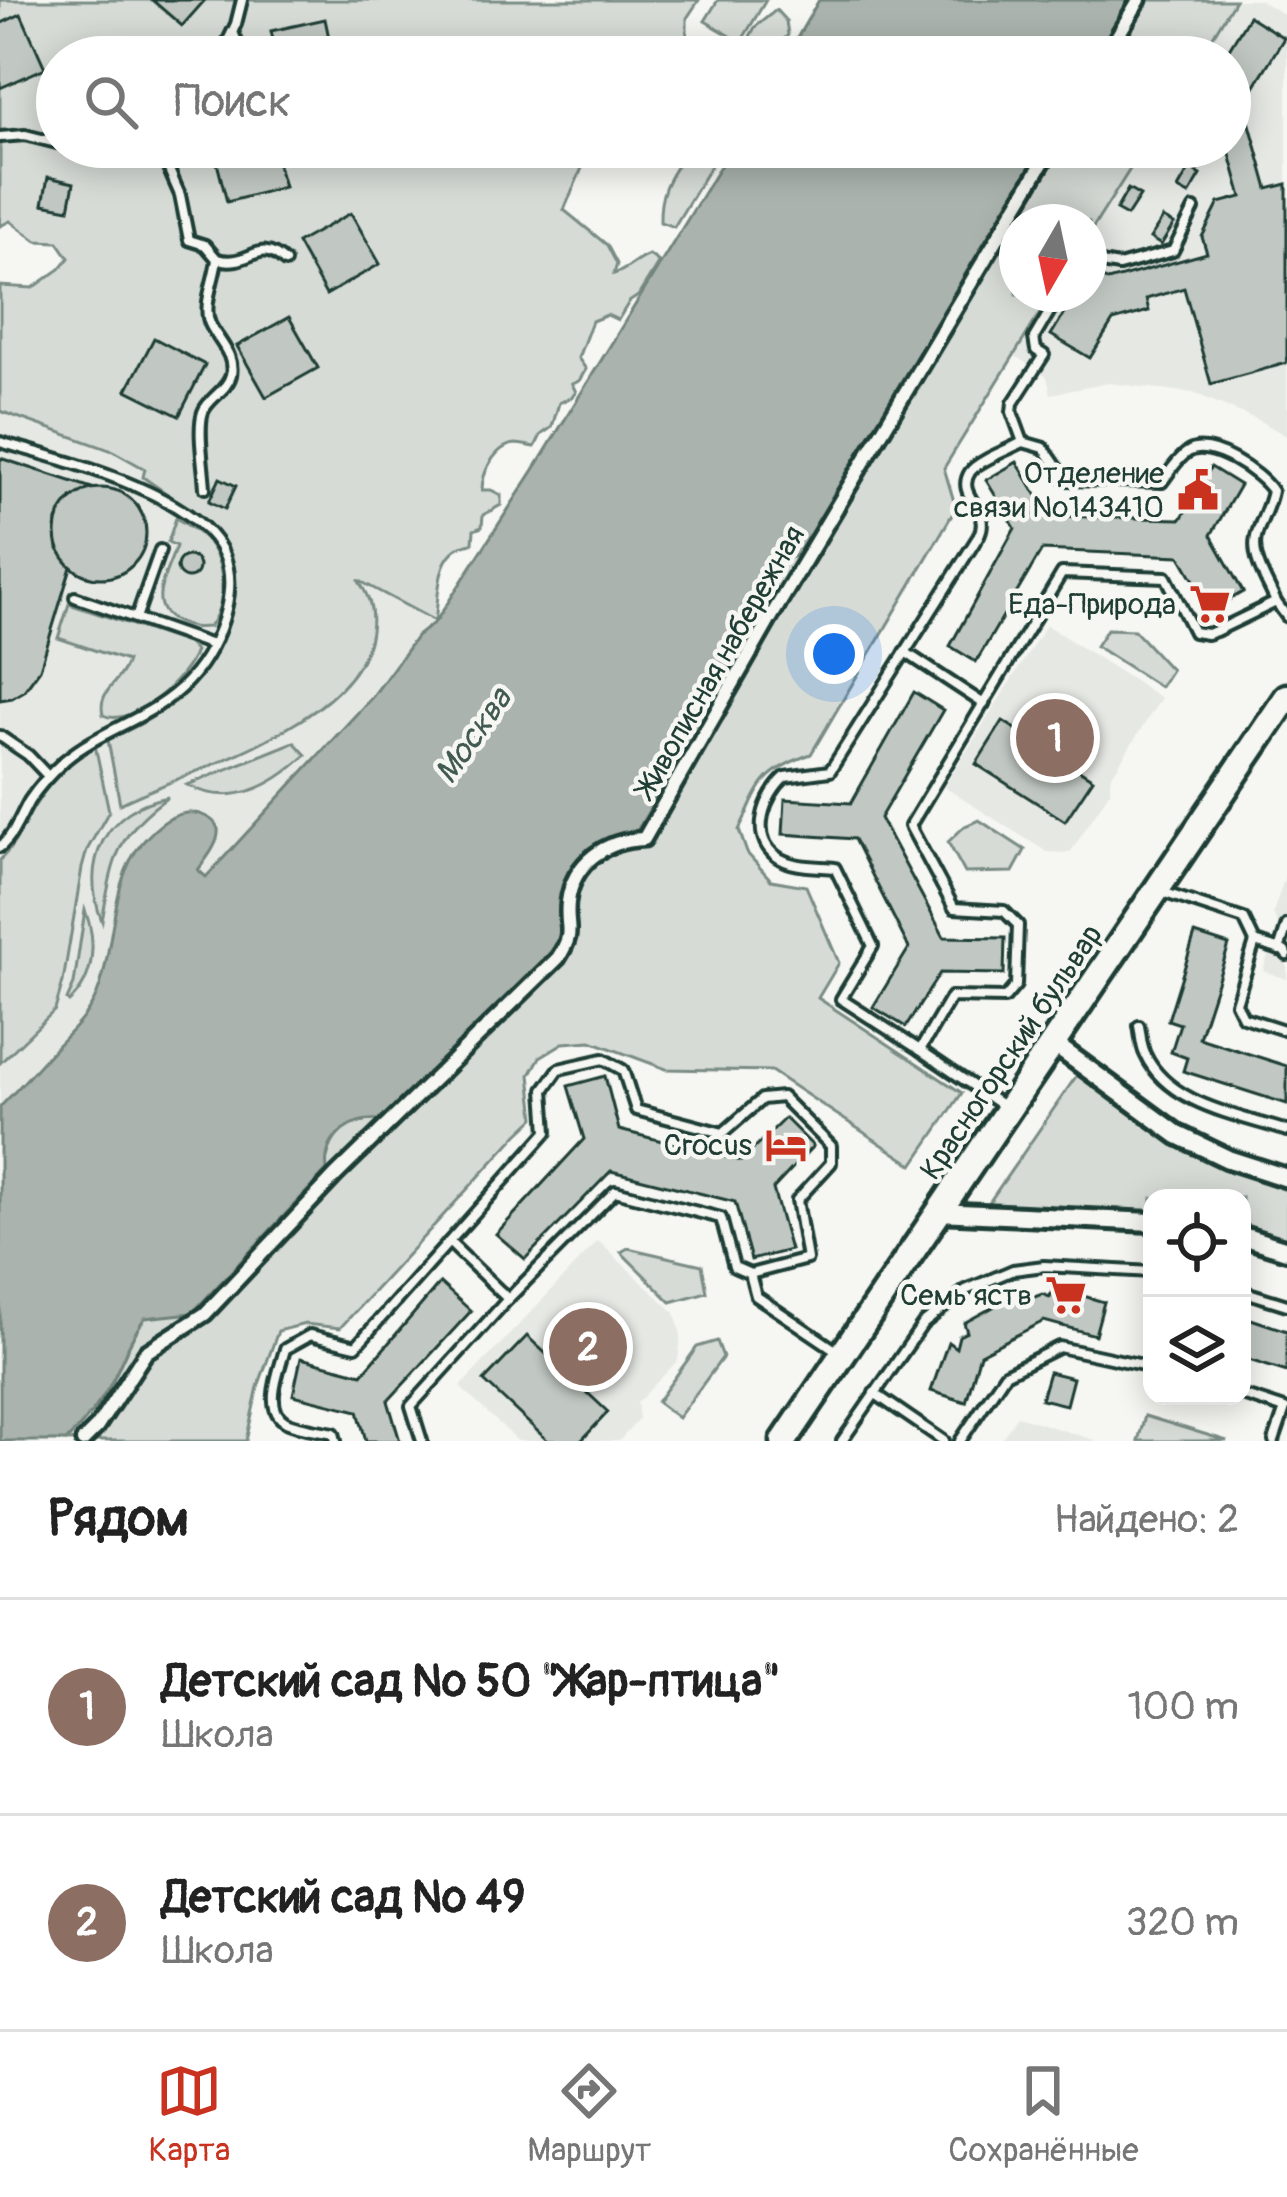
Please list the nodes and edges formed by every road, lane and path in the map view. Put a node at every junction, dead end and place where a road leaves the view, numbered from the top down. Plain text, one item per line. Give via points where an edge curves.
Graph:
1 (242, 0) edge
2 (1139, 0) edge
3 (232, 31) junction
4 (230, 36) edge
5 (234, 36) edge
6 (1118, 36) edge
7 (0, 137) edge
8 (36, 138) edge
9 (166, 168) edge
10 (1039, 168) edge
11 (1194, 209) dead end
12 (217, 259) junction
13 (285, 262) dead end
14 (1107, 264) edge
15 (1049, 312) edge
16 (0, 442) edge
17 (1023, 442) junction
18 (205, 488) dead end
19 (160, 550) dead end
20 (75, 597) dead end
21 (1276, 602) junction
22 (1287, 617) edge
23 (136, 618) junction
24 (212, 645) junction
25 (904, 652) junction
26 (983, 704) junction
27 (1283, 710) edge
28 (0, 736) edge
29 (48, 776) junction
30 (0, 847) edge
31 (1157, 890) junction
32 (1287, 925) edge
33 (1255, 942) junction
34 (1283, 952) edge
35 (1139, 1026) dead end
36 (1287, 1031) edge
37 (1054, 1044) junction
38 (920, 1050) junction
39 (1009, 1110) junction
40 (1287, 1131) edge
41 (1287, 1178) edge
42 (938, 1212) junction
43 (1143, 1222) edge
44 (1251, 1239) edge
45 (449, 1242) junction
46 (1287, 1250) edge
47 (1143, 1272) edge
48 (750, 1274) junction
49 (1251, 1294) edge
50 (508, 1299) junction
51 (1287, 1305) edge
52 (842, 1354) junction
53 (1143, 1365) edge
54 (874, 1394) junction
55 (1251, 1398) edge
56 (83, 1441) edge
57 (336, 1441) edge
58 (422, 1441) edge
59 (784, 1441) edge
60 (842, 1441) edge
61 (944, 1441) edge
62 (960, 1441) edge
63 (1274, 1441) edge

1 - 3 lane
2 - 6 street
3 - 4 lane
3 - 5 lane
7 - 8 lane
9 - 12 lane via 189,240
10 - 56 street, Живописная набережная via 644,839 602,849 580,869 567,911 571,937 559,958 206,1314 146,1352
11 - 14 lane via 1173,250
12 - 13 lane via 243,261 264,249
12 - 18 lane via 206,312 231,362 230,379 201,419
15 - 17 lane via 1034,338 1044,355 1012,403
16 - 24 lane via 140,486 200,525 229,574
17 - 21 lane via 1044,448 1066,480 1162,482 1200,448 1265,480 1270,507 1255,554
17 - 25 lane via 969,472 967,491 984,527
19 - 23 lane
20 - 23 lane
21 - 22 lane
21 - 26 lane via 1207,634 1194,632 1166,577 1062,573
23 - 24 lane
24 - 29 lane via 165,702
25 - 26 lane
25 - 38 lane via 830,771 785,777 763,814 776,856 835,868 873,946 841,999
26 - 38 lane via 910,826 954,908 1004,910 1018,925 1016,985 1005,998 951,997
27 - 31 main road, Красногорский бульвар
28 - 29 lane
29 - 30 lane
31 - 33 lane via 1244,919
31 - 37 main road, Красногорский бульвар
32 - 34 lane
33 - 34 lane
33 - 36 lane via 1236,1003 1243,1017
35 - 40 lane via 1144,1052 1178,1092
37 - 39 main road, Красногорский бульвар
37 - 41 street via 1178,1135
38 - 39 lane
39 - 42 main road, Красногорский бульвар
42 - 43 street
42 - 52 main road, Красногорский бульвар
44 - 46 street
45 - 48 lane via 548,1132 544,1090 559,1069 603,1059 623,1070 636,1110 723,1133 762,1099 782,1097 831,1146 831,1163 796,1200 807,1259
45 - 50 lane
45 - 57 lane via 356,1346 310,1335 285,1349 276,1412 334,1433
47 - 54 lane via 1044,1266 966,1290 923,1324
48 - 50 lane via 734,1267 721,1217 615,1191
48 - 52 lane via 756,1296
49 - 51 lane
50 - 58 lane via 411,1406
52 - 59 main road, Красногорский бульвар
53 - 62 lane via 1059,1347 1005,1374
54 - 60 lane
54 - 61 lane
55 - 63 lane via 1285,1409

